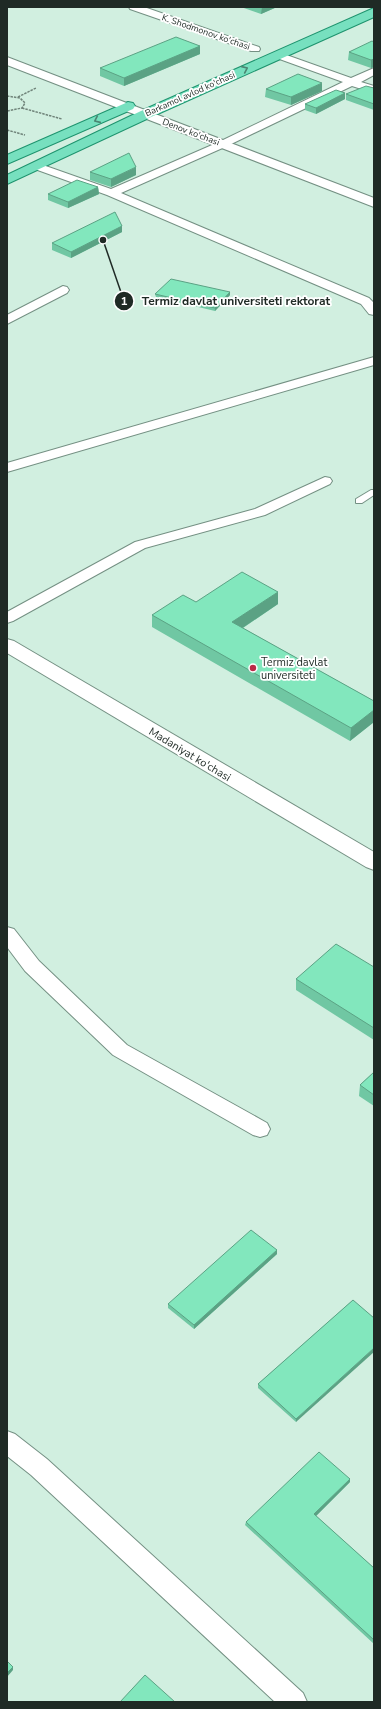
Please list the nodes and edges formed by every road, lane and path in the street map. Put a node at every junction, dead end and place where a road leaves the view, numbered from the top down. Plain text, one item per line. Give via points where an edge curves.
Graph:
1 (134, 7) edge
2 (374, 12) edge
3 (270, 42) dead end
4 (255, 49) junction
5 (278, 54) junction
6 (241, 55) dead end
7 (7, 61) edge
8 (374, 71) edge
9 (351, 82) junction
10 (36, 88) dead end
11 (374, 90) edge
12 (7, 96) edge
13 (18, 98) junction
14 (141, 101) dead end
15 (127, 107) junction
16 (22, 108) junction
17 (7, 111) edge
18 (146, 114) junction
19 (63, 119) dead end
20 (7, 130) edge
21 (26, 136) dead end
22 (223, 144) junction
23 (7, 160) edge
24 (36, 166) junction
25 (7, 180) edge
26 (111, 193) junction
27 (374, 203) edge
28 (63, 290) dead end
29 (374, 311) edge
30 (7, 320) edge
31 (374, 362) edge
32 (7, 468) edge
33 (325, 481) dead end
34 (374, 492) edge
35 (359, 501) dead end
36 (7, 618) edge
37 (7, 645) edge
38 (374, 862) edge
39 (7, 934) edge
40 (260, 1129) dead end
41 (7, 1442) edge
42 (294, 1702) edge

1 - 4 street, K. Shodmonov ko'chasi
2 - 5 main road, Barkamol avlod ko'chasi
3 - 4 main road, Barkamol avlod ko'chasi
4 - 6 main road, Barkamol avlod ko'chasi
5 - 9 street
18 -> 5 main road, Barkamol avlod ko'chasi
7 - 15 street, Denov ko'chasi
8 - 9 street
9 - 11 street
9 - 22 street
10 - 13 path
12 - 13 path
13 - 16 path via 25,103
14 - 15 main road, Barkamol avlod ko'chasi
15 - 18 street, Denov ko'chasi
15 -> 23 main road, Barkamol avlod ko'chasi
16 - 17 path
16 - 19 path
18 - 22 street, Denov ko'chasi
18 - 24 main road, Barkamol avlod ko'chasi
20 - 21 path
22 - 26 street
22 - 27 street, Denov ko'chasi
24 - 25 main road, Barkamol avlod ko'chasi
24 - 26 street
26 - 29 street via 365,301
28 - 30 street
31 - 32 street
33 - 36 street via 260,512 140,545
34 - 35 lane
37 - 38 street, Madaniyat ko'chasi
39 - 40 street via 32,966 120,1050
41 - 42 street via 39,1467

